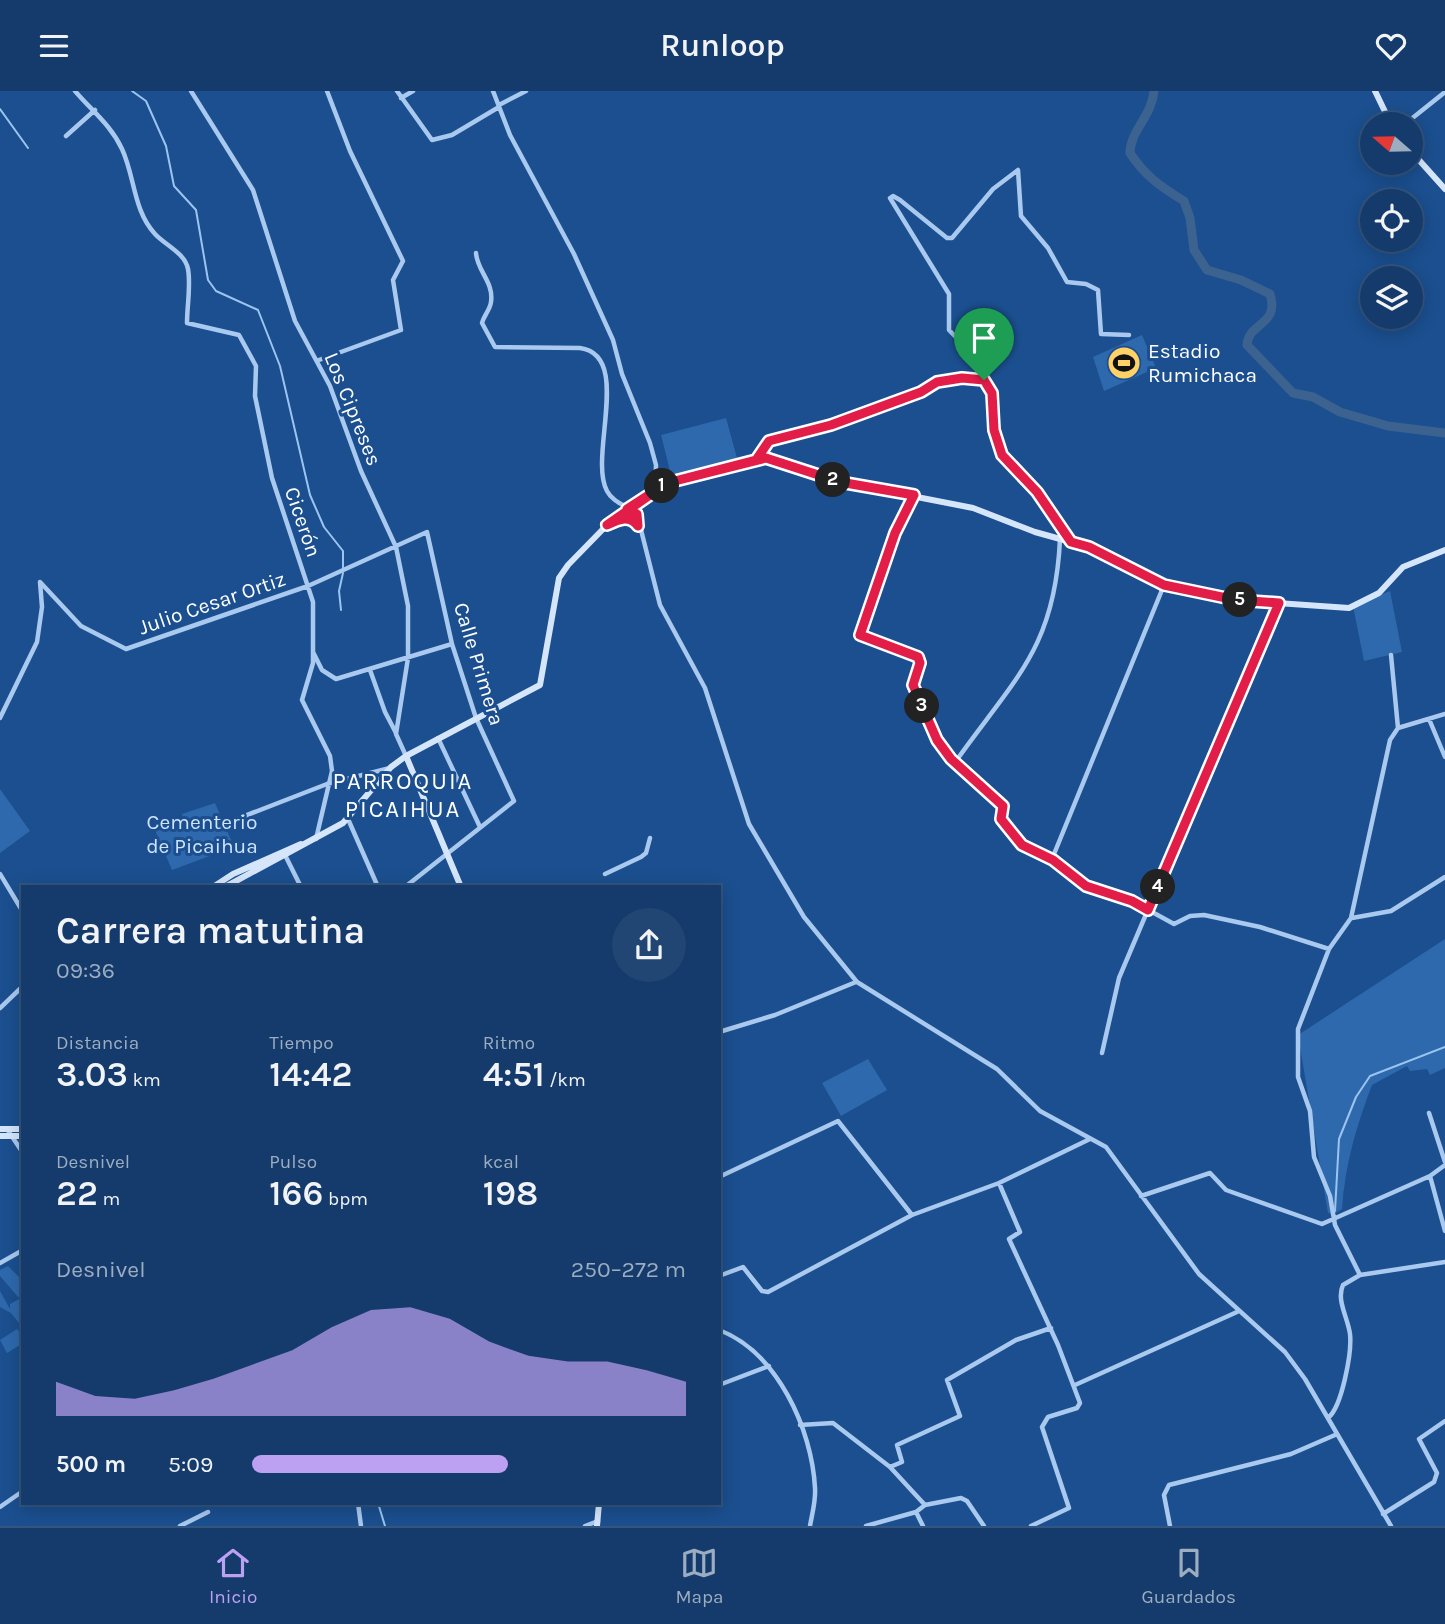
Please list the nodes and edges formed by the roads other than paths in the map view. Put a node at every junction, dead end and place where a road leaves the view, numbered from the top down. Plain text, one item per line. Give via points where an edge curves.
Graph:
1 (75, 91) edge
2 (191, 91) edge
3 (327, 91) edge
4 (397, 91) edge
5 (413, 91) edge
6 (492, 91) edge
7 (526, 91) edge
8 (1375, 91) edge
9 (1445, 92) edge
10 (401, 97) junction
11 (499, 106) junction
12 (95, 110) junction
13 (1385, 112) edge
14 (1420, 112) edge
15 (66, 136) dead end
16 (1423, 164) edge
17 (1445, 189) edge
18 (475, 253) dead end
19 (1129, 335) dead end
20 (319, 361) junction
21 (984, 380) junction
22 (756, 460) junction
23 (655, 491) junction
24 (914, 495) junction
25 (627, 509) junction
26 (607, 525) junction
27 (638, 526) junction
28 (1060, 539) junction
29 (1071, 542) junction
30 (396, 547) junction
31 (1445, 550) edge
32 (1164, 585) junction
33 (309, 586) junction
34 (1279, 603) junction
35 (452, 644) junction
36 (313, 652) junction
37 (1391, 655) dead end
38 (408, 658) junction
39 (370, 670) junction
40 (1445, 714) edge
41 (0, 718) edge
42 (476, 718) junction
43 (1429, 719) junction
44 (1398, 728) junction
45 (397, 734) junction
46 (438, 739) junction
47 (406, 756) junction
48 (1445, 757) edge
49 (956, 763) junction
50 (391, 767) junction
51 (327, 784) junction
52 (348, 819) junction
53 (229, 822) dead end
54 (480, 827) junction
55 (650, 838) dead end
56 (312, 841) junction
57 (448, 855) junction
58 (286, 857) junction
59 (1053, 860) junction
60 (0, 874) edge
61 (605, 874) dead end
62 (1445, 877) edge
63 (216, 885) edge
64 (229, 885) edge
65 (301, 885) edge
66 (377, 885) edge
67 (408, 885) edge
68 (460, 885) edge
69 (21, 909) edge
70 (1148, 910) junction
71 (1351, 918) junction
72 (1329, 949) junction
73 (857, 982) junction
74 (21, 988) edge
75 (0, 1008) edge
76 (721, 1031) edge
77 (1102, 1052) dead end
78 (1429, 1113) dead end
79 (6, 1132) edge
80 (0, 1136) edge
81 (1090, 1139) junction
82 (1443, 1148) edge
83 (21, 1151) edge
84 (1445, 1164) edge
85 (721, 1176) edge
86 (1430, 1176) junction
87 (999, 1183) junction
88 (1141, 1196) junction
89 (912, 1215) junction
90 (1334, 1221) junction
91 (1445, 1231) edge
92 (21, 1251) edge
93 (1445, 1262) edge
94 (0, 1263) edge
95 (721, 1275) edge
96 (1360, 1275) junction
97 (1237, 1311) junction
98 (1051, 1328) junction
99 (721, 1331) edge
100 (769, 1366) junction
101 (721, 1384) edge
102 (1075, 1385) junction
103 (1328, 1418) junction
104 (1445, 1422) edge
105 (800, 1425) junction
106 (1335, 1435) junction
107 (890, 1467) junction
108 (21, 1492) edge
109 (358, 1505) edge
110 (599, 1505) edge
111 (925, 1505) junction
112 (0, 1507) edge
113 (208, 1512) dead end
114 (916, 1512) junction
115 (1383, 1514) junction
116 (598, 1524) edge
117 (180, 1526) edge
118 (362, 1526) edge
119 (584, 1526) edge
120 (810, 1526) edge
121 (866, 1526) edge
122 (923, 1526) edge
123 (984, 1526) edge
124 (1031, 1526) edge
125 (1170, 1526) edge
126 (1391, 1526) edge

1 - 12 street
2 - 20 street, Los Cipreses via 248,180 295,321
3 - 20 street via 403,261 393,280 401,330
4 - 10 street
5 - 10 street
6 - 11 street
7 - 11 street
8 - 13 main road
9 - 14 street
10 - 11 street via 432,140 452,135
11 - 23 street via 613,339 650,443 656,465
12 - 15 street
12 - 33 street, Cicerón via 122,149 149,226 188,268 187,323 239,335 256,366 255,396 272,478
16 - 17 main road
18 - 25 street via 489,282 491,294 482,323 490,343 495,347 580,348 601,359 607,394 602,478 608,494
19 - 21 street via 1101,334 1098,290 1067,282 1048,248 1021,216 1018,170 993,189 952,238 893,196 890,198 905,226 949,294 950,330 978,356
20 - 30 street, Los Cipreses
21 - 22 street via 937,382 831,425 769,441
21 - 29 street via 992,393 994,430 1002,455 1037,492
22 - 23 main road via 667,483
22 - 24 main road via 766,458 840,482
23 - 25 main road
24 - 28 main road via 973,508
24 - 49 street via 895,533 860,635 918,657 915,690 937,740
25 - 26 main road
25 - 27 street via 637,514
26 - 27 street via 630,519
26 - 42 main road via 562,571 540,685
27 - 73 street via 660,605 705,688 749,824 804,917
28 - 29 main road
28 - 49 street via 1054,597 1042,634 1022,673
29 - 32 main road
30 - 33 street, Julio Cesar Ortiz
30 - 35 street, Calle Primera via 427,532
30 - 38 street, Los Cipreses via 408,606
31 - 34 main road via 1403,567 1379,593 1349,608
32 - 34 main road via 1236,600
32 - 59 street
33 - 36 street, Cicerón
33 - 41 street, Julio Cesar Ortiz via 126,649 81,626 40,582 37,642
34 - 70 street
35 - 38 street
35 - 42 street, Calle Primera
36 - 39 street via 322,670 336,679
36 - 51 street, Cicerón via 302,700 330,756 332,771
37 - 44 street
38 - 39 street
38 - 45 street, Los Cipreses
39 - 45 street
40 - 43 street
42 - 46 main road
42 - 54 street, Calle Primera via 514,801
43 - 44 street
43 - 48 street
44 - 71 street via 1390,740
45 - 47 street
46 - 47 main road
46 - 54 street
47 - 50 main road
47 - 57 main road
49 - 59 street via 1003,806 1001,819 1022,845
50 - 51 street
50 - 52 main road
51 - 53 street
51 - 56 street, Cicerón
52 - 56 main road
52 - 66 street
54 - 57 street
55 - 61 street via 641,857
56 - 58 main road
56 - 63 main road via 242,869
57 - 67 street
57 - 68 main road
58 - 64 main road
58 - 65 street
59 - 70 street via 1092,889
60 - 69 street
62 - 71 street via 1391,911
70 - 72 street via 1174,924 1204,915
70 - 77 street via 1119,978
71 - 72 street
72 - 90 street via 1298,1029 1298,1077 1310,1111 1314,1157 1330,1196
73 - 76 street
73 - 81 street via 967,1048 1041,1111
74 - 75 street
78 - 82 street
79 - 80 main road
79 - 83 street
81 - 87 street
81 - 88 street via 1106,1147
82 - 84 street
84 - 86 street
85 - 89 street via 838,1121
86 - 90 street via 1348,1210
86 - 91 street
87 - 89 street
87 - 98 street via 1020,1232 1009,1239
88 - 90 street via 1209,1174 1226,1190 1313,1223
88 - 97 street via 1199,1274
89 - 95 street via 768,1292 762,1291 743,1267
90 - 96 street
92 - 94 street
93 - 96 street
96 - 103 street via 1341,1289 1350,1347 1340,1395
97 - 102 street
97 - 103 street via 1285,1352
98 - 102 street
98 - 107 street via 1016,1340 947,1380 960,1416 899,1444 902,1462
99 - 100 street via 741,1340
100 - 101 street
100 - 105 street via 782,1383
102 - 124 street via 1078,1408 1048,1417 1042,1427 1069,1508
103 - 106 street
104 - 115 street via 1419,1439 1437,1473 1434,1482
105 - 107 street via 833,1423
105 - 120 street via 815,1490
106 - 115 street
106 - 125 street via 1291,1454 1169,1485 1164,1495
107 - 111 street
108 - 112 street
109 - 118 street
110 - 116 main road
111 - 114 street
111 - 123 street via 961,1497
113 - 117 street
114 - 121 street
114 - 122 street
115 - 126 street
116 - 119 street

